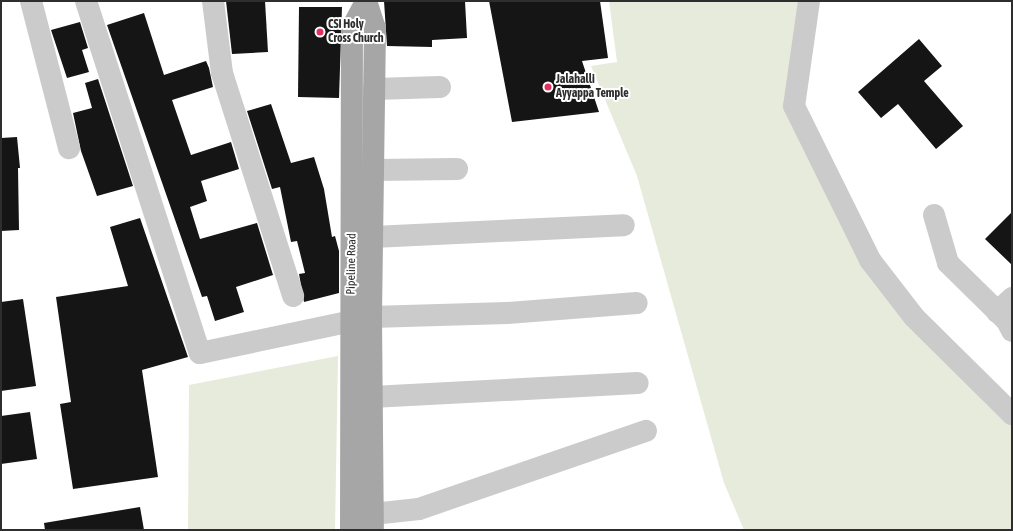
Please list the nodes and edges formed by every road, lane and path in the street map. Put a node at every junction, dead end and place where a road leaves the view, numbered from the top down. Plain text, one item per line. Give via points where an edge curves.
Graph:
1 (31, 1) edge
2 (86, 1) edge
3 (213, 1) edge
4 (808, 1) edge
5 (366, 2) edge
6 (440, 87) dead end
7 (374, 89) junction
8 (69, 148) dead end
9 (458, 169) dead end
10 (374, 170) junction
11 (934, 215) dead end
12 (624, 226) dead end
13 (373, 237) junction
14 (293, 296) dead end
15 (637, 303) dead end
16 (1004, 305) edge
17 (361, 319) junction
18 (1012, 331) edge
19 (638, 383) dead end
20 (372, 397) junction
21 (1012, 414) edge
22 (646, 430) dead end
23 (373, 522) edge
24 (350, 530) edge

1 - 8 street
2 - 17 street via 200,353
3 - 14 street via 222,73
4 - 21 street via 794,106 870,260 914,317
5 - 7 main road, Pipeline Road via 375,28
5 - 17 main road, Pipeline Road via 352,28
6 - 7 street
7 - 10 main road, Pipeline Road
9 - 10 street
10 - 13 main road, Pipeline Road
11 - 16 street via 948,263
12 - 13 street
13 - 17 main road, Pipeline Road
15 - 17 street via 507,313
16 - 18 street
17 - 20 main road, Pipeline Road
17 - 24 main road, Pipeline Road
19 - 20 street
20 - 23 main road, Pipeline Road
22 - 23 street via 419,509

